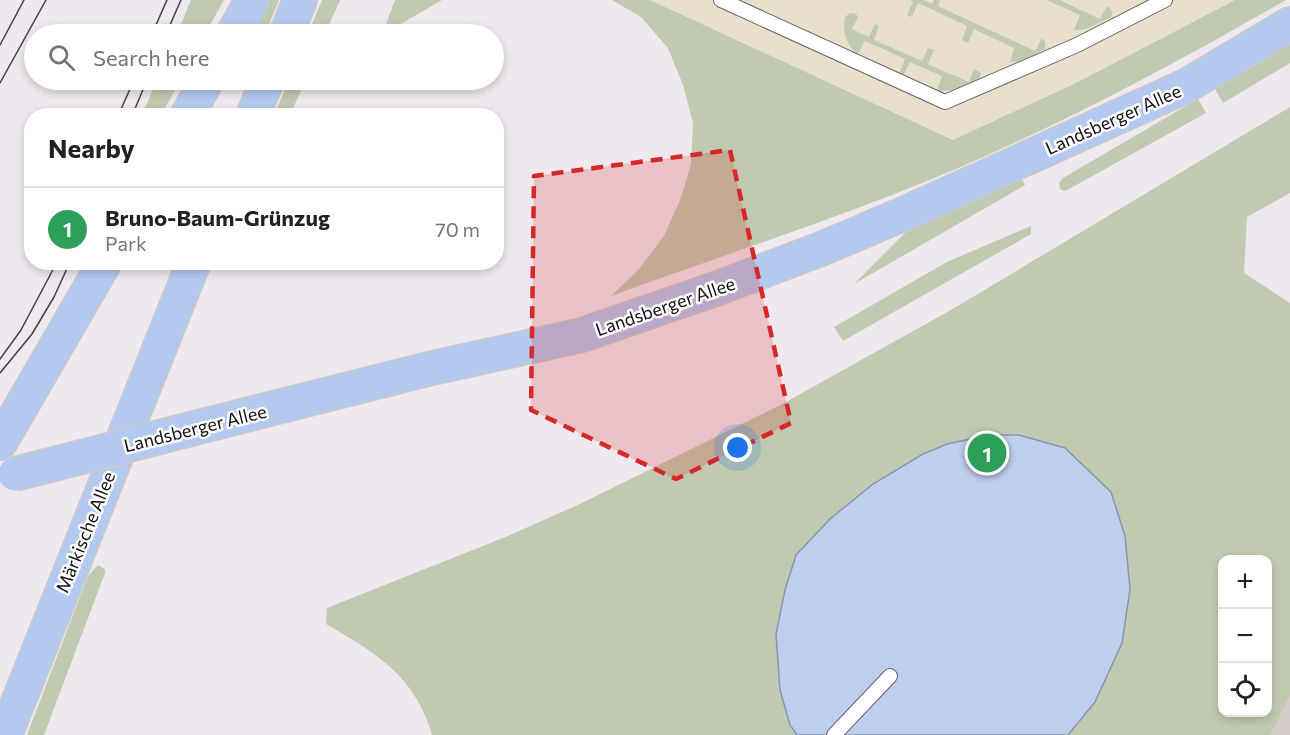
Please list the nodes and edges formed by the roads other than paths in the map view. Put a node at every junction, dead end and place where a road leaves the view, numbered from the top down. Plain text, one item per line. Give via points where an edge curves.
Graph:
1 (252, 0) edge
2 (300, 0) edge
3 (721, 0) edge
4 (1165, 0) edge
5 (239, 24) edge
6 (290, 24) edge
7 (1290, 24) edge
8 (201, 90) edge
9 (263, 90) edge
10 (191, 108) edge
11 (256, 108) edge
12 (100, 270) edge
13 (191, 270) edge
14 (0, 443) edge
15 (8, 476) edge
16 (890, 676) dead end
17 (5, 735) edge
18 (834, 735) edge

1 - 5 main road
2 - 6 main road
3 - 4 lane via 945,102 1077,45
7 - 15 main road, Landsberger Allee, bridge via 1199,79 908,212 718,288 582,335 428,369
8 - 10 main road
9 - 11 main road
12 - 14 main road
13 - 17 main road, Märkische Allee
16 - 18 lane

